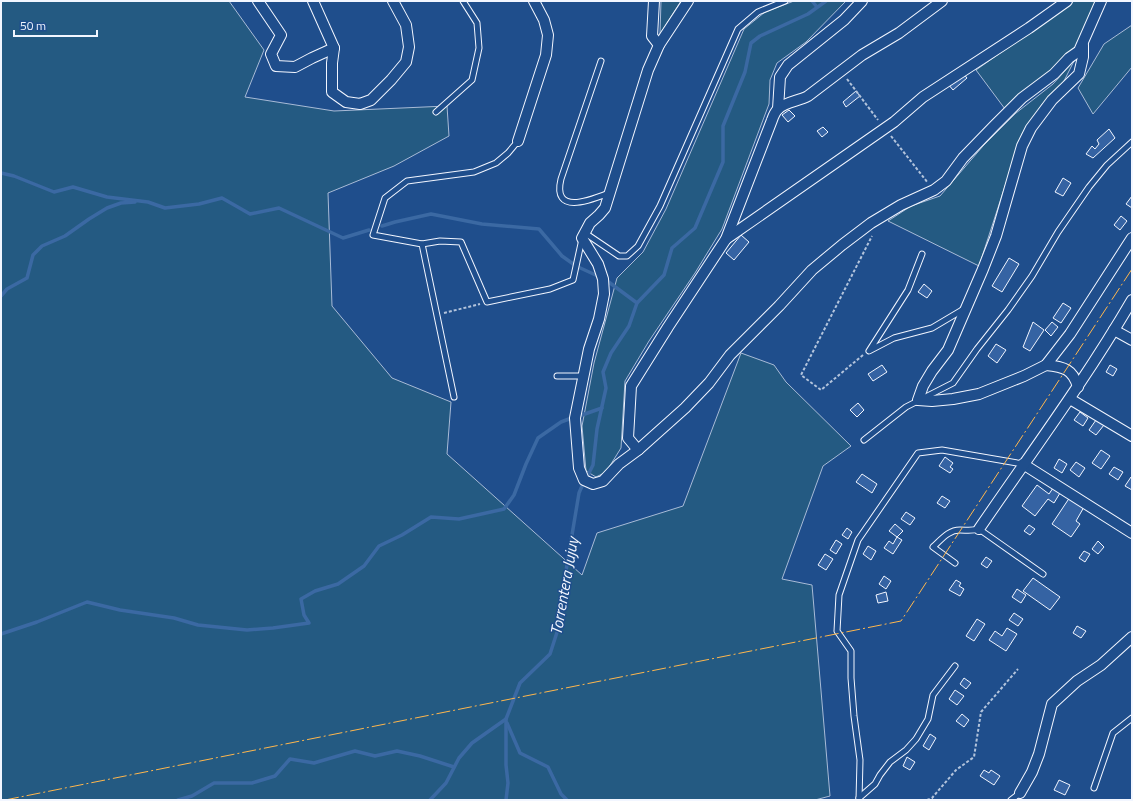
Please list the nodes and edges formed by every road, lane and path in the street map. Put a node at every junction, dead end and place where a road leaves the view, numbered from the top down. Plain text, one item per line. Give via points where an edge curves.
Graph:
1 (258, 1) edge
2 (313, 1) edge
3 (393, 1) edge
4 (463, 1) edge
5 (534, 1) edge
6 (654, 1) edge
7 (688, 1) edge
8 (785, 1) edge
9 (862, 1) edge
10 (942, 1) edge
11 (1067, 1) edge
12 (1101, 1) edge
13 (658, 45) junction
14 (1083, 45) junction
15 (334, 48) junction
16 (601, 61) dead end
17 (778, 109) junction
18 (436, 112) dead end
19 (518, 141) joint
20 (1132, 142) edge
21 (609, 193) junction
22 (881, 217) junction
23 (584, 235) junction
24 (1132, 238) edge
25 (726, 239) junction
26 (422, 244) junction
27 (922, 254) dead end
28 (1132, 300) edge
29 (487, 302) junction
30 (966, 308) junction
31 (437, 315) junction
32 (1114, 330) junction
33 (1132, 340) edge
34 (869, 351) junction
35 (1046, 365) junction
36 (557, 376) dead end
37 (584, 376) junction
38 (1078, 387) junction
39 (454, 397) dead end
40 (1070, 399) junction
41 (918, 400) junction
42 (1132, 436) edge
43 (864, 440) dead end
44 (638, 450) junction
45 (1023, 464) junction
46 (979, 529) junction
47 (1132, 533) edge
48 (955, 563) dead end
49 (1043, 574) dead end
50 (1132, 637) edge
51 (955, 666) dead end
52 (1018, 669) dead end
53 (1132, 718) edge
54 (1094, 788) dead end
55 (1020, 793) joint
56 (859, 799) edge
57 (927, 800) edge
58 (1011, 800) edge

1 - 15 street via 281,35 271,54 276,66 295,68
2 - 15 street
3 - 15 street via 406,25 409,47 406,62 371,100 360,104 346,102 332,92
4 - 18 lane via 477,23 479,48 472,80
5 - 19 street via 544,20 548,35 546,55
6 - 13 street via 652,36
7 - 13 street
8 - 23 lane via 758,12 738,29 660,206 638,246 627,256 619,256
9 - 17 street via 844,20 788,65 780,77
10 - 17 street via 899,33 862,55 808,96
11 - 25 street via 923,97 894,122
12 - 14 street
13 - 21 street
14 - 22 street via 1054,74 1022,98 946,180 934,190
14 - 30 street via 1079,74 1042,112 1022,146 996,236
16 - 21 lane via 558,188 565,200 572,203 584,202
17 - 25 street
19 - 26 lane via 496,163 474,172 407,181 385,198 373,235
20 - 41 lane via 1107,165 1089,187 1024,288 953,383
21 - 23 street via 605,208 590,223
22 - 34 path via 801,375 821,390
22 - 44 street via 812,270 730,355 709,383 685,408
23 - 29 lane via 573,280 550,289
23 - 37 street via 603,278 604,294
24 - 35 street via 1070,334
25 - 44 street via 631,386 628,438
26 - 29 lane via 440,241 461,242
26 - 31 lane
27 - 34 lane via 908,290
28 - 32 street
29 - 31 path
30 - 34 lane via 932,328 894,338
30 - 41 street via 948,350 932,371
31 - 39 lane
32 - 33 street
32 - 38 street
35 - 38 street via 1060,366 1070,371
35 - 41 street via 979,394 953,399
36 - 37 lane
37 - 44 street via 575,418 578,468 584,480 593,484 603,481 619,464
38 - 40 street
40 - 42 street
40 - 45 street
41 - 43 lane
45 - 46 street
45 - 47 street
45 - 56 lane via 942,450 918,453 858,540 839,595 837,631 851,652 854,716 860,760
46 - 48 lane via 971,532 949,532 933,547
46 - 49 lane
50 - 55 street via 1052,704 1039,754
51 - 56 lane via 933,696 928,720 916,739 890,762 875,784
52 - 57 path via 981,712 974,757 956,770 932,798
53 - 54 lane via 1113,733
55 - 58 lane

